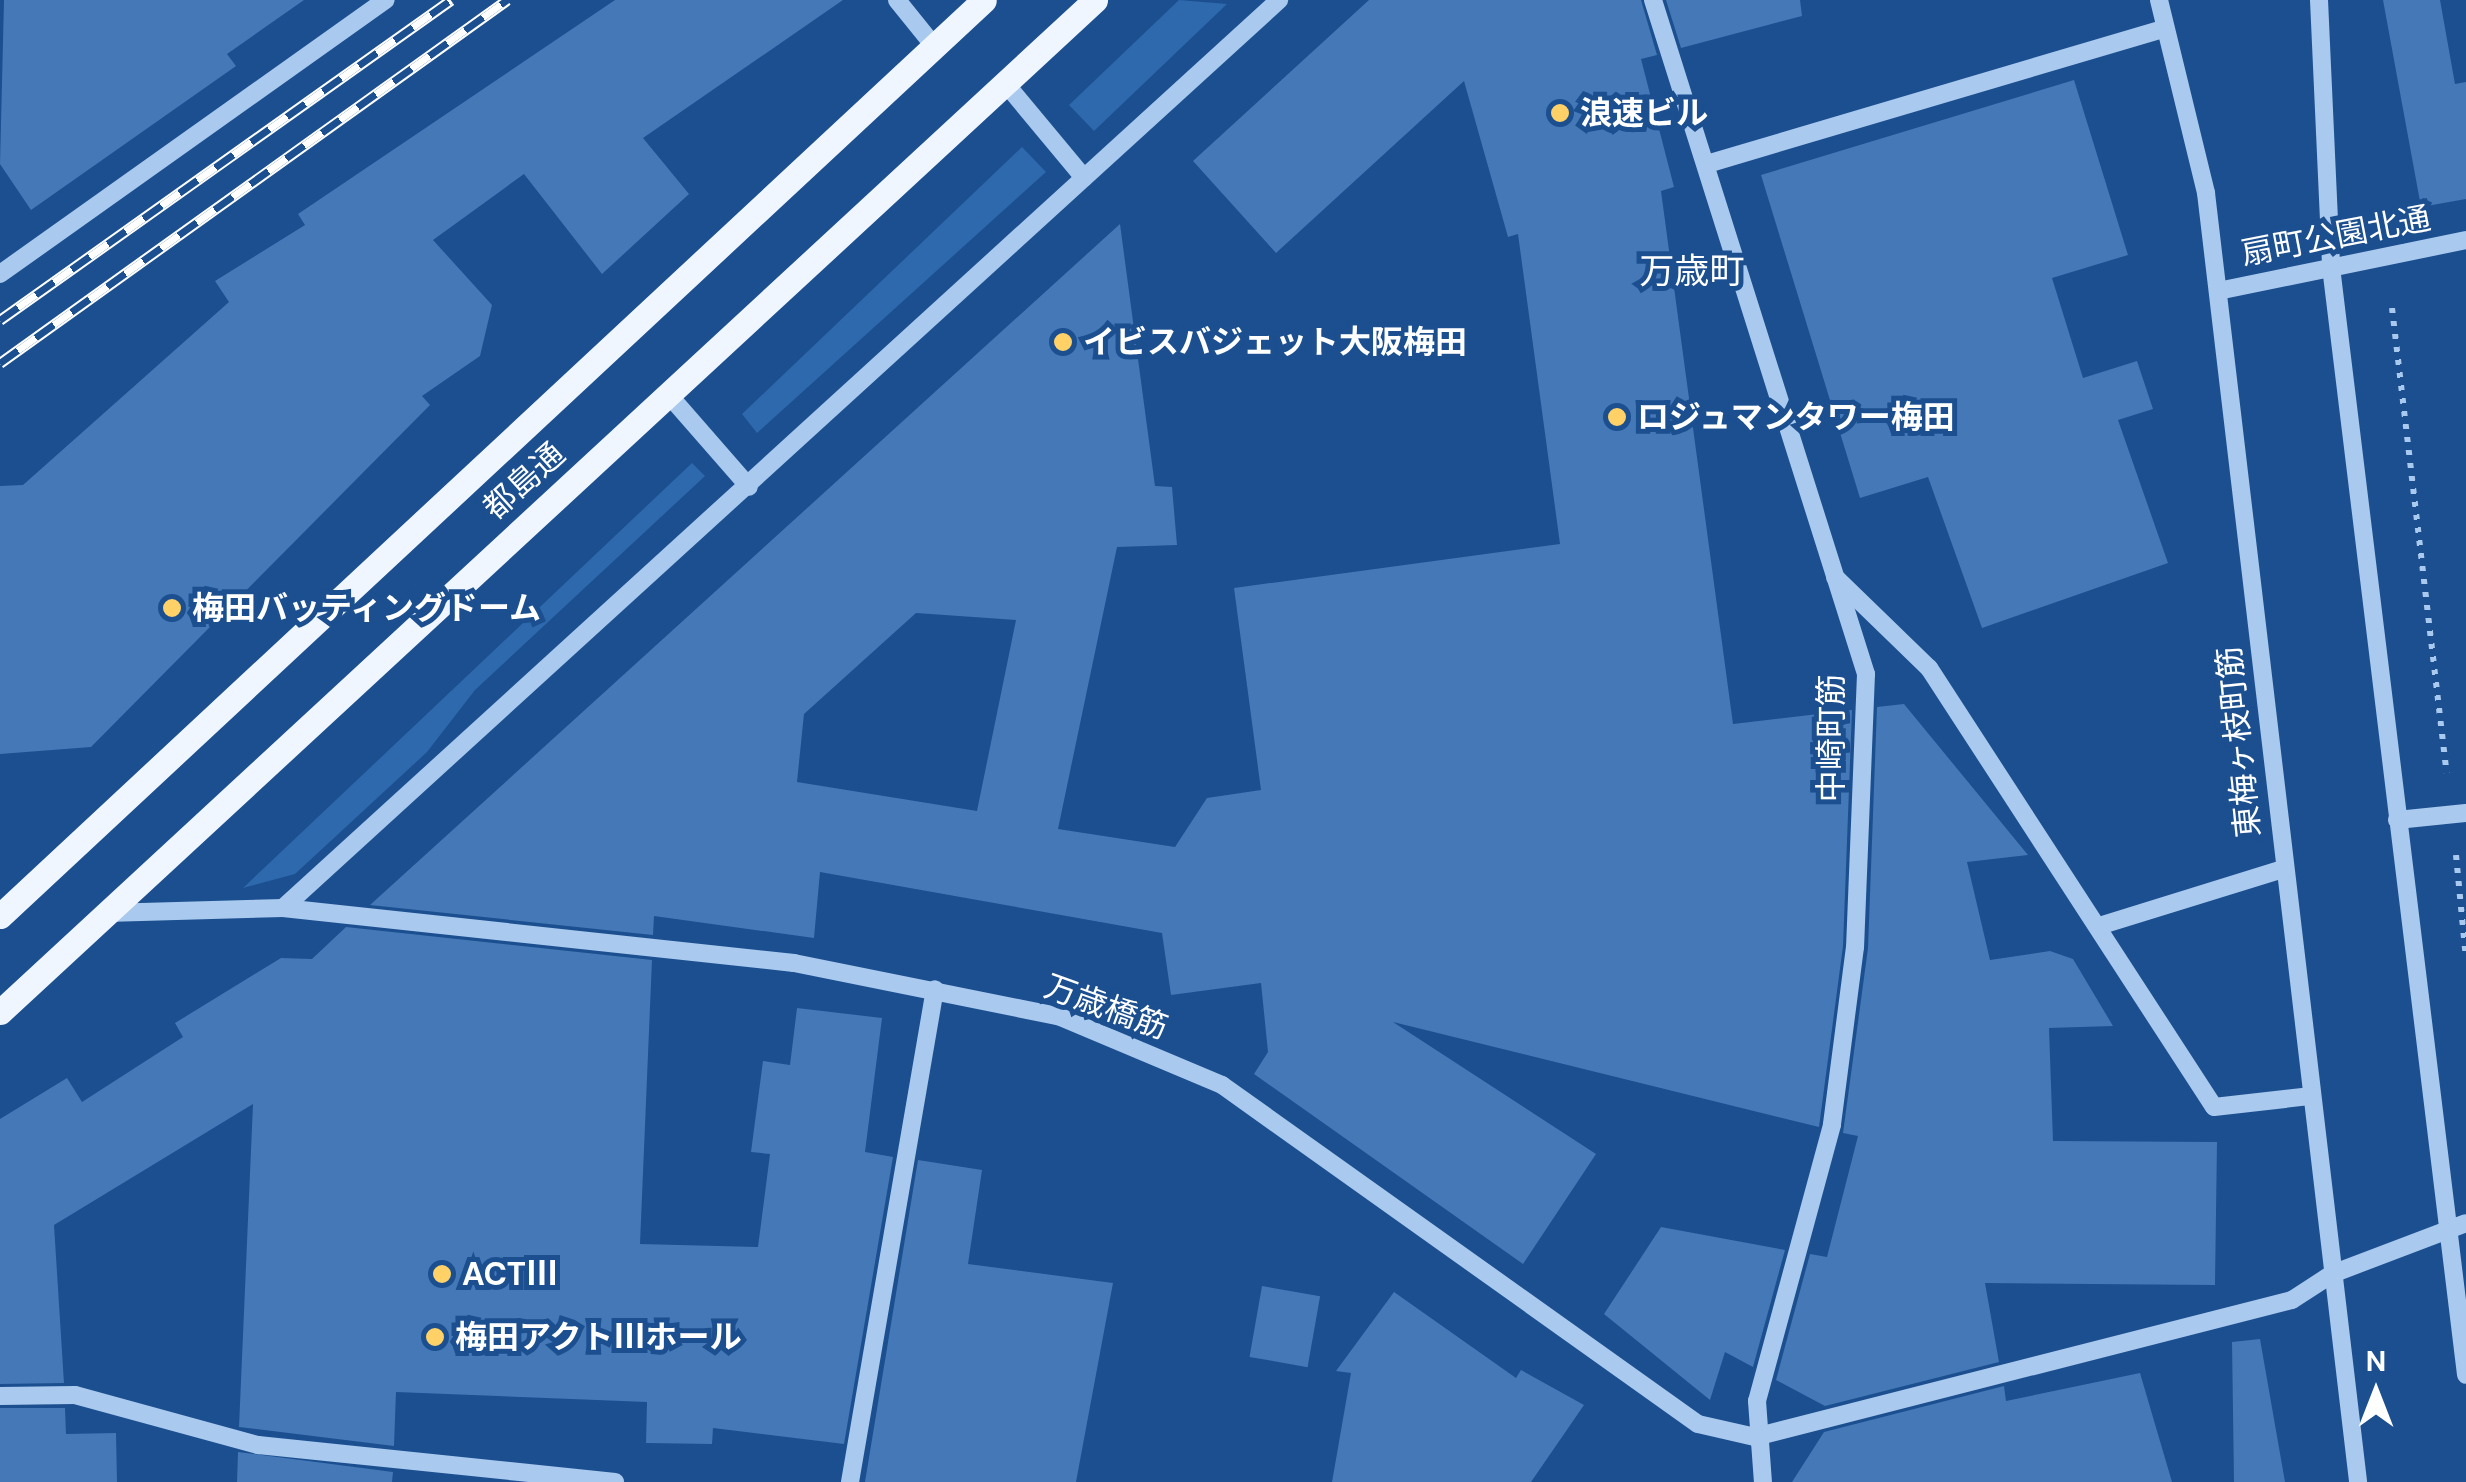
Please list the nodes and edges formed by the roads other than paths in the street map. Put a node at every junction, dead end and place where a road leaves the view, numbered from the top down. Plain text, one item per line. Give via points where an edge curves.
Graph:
1 (386, 0) edge
2 (897, 0) edge
3 (984, 0) edge
4 (1095, 0) edge
5 (1653, 0) edge
6 (2159, 0) edge
7 (2320, 0) edge
8 (1268, 4) edge
9 (2163, 28) junction
10 (934, 46) junction
11 (1006, 84) junction
12 (1707, 164) junction
13 (1084, 178) junction
14 (2466, 240) edge
15 (2331, 267) junction
16 (0, 274) edge
17 (2218, 291) junction
18 (668, 394) junction
19 (749, 487) junction
20 (1831, 573) junction
21 (2459, 813) edge
22 (2397, 820) junction
23 (2283, 870) junction
24 (283, 908) junction
25 (98, 914) junction
26 (0, 916) edge
27 (2099, 926) junction
28 (935, 989) junction
29 (1, 1010) edge
30 (2311, 1096) junction
31 (2457, 1226) edge
32 (2332, 1274) junction
33 (2466, 1375) edge
34 (0, 1396) edge
35 (1755, 1437) junction
36 (615, 1482) edge
37 (850, 1482) edge
38 (1763, 1482) edge
39 (2358, 1482) edge

1 - 16 street
2 - 10 street
3 - 10 main road, 都島通
4 - 11 main road, 都島通
5 - 12 street, 中崎町筋
6 - 9 street, 東梅ヶ枝町筋
7 - 15 street
8 - 13 street
9 - 12 street
9 - 17 street, 東梅ヶ枝町筋 via 2206,192
10 - 26 main road, 都島通
11 - 13 street
11 - 18 main road, 都島通
12 - 20 street, 中崎町筋
13 - 19 street
14 - 15 street, 扇町公園北通
15 - 17 street, 扇町公園北通
15 - 22 street
17 - 23 street, 東梅ヶ枝町筋
18 - 19 street
18 - 25 main road, 都島通
19 - 24 street
20 - 27 street via 1929,668
20 - 35 street, 中崎町筋 via 1866,674 1856,947 1832,1125 1756,1401
21 - 22 street
22 - 31 street
23 - 27 street
23 - 30 street, 東梅ヶ枝町筋
24 - 25 street, 万歳橋筋
24 - 28 street, 万歳橋筋 via 794,963
25 - 29 main road, 都島通
27 - 30 street via 2214,1107
28 - 35 street, 万歳橋筋 via 1058,1016 1222,1085 1698,1424
28 - 37 street
30 - 32 street, 東梅ヶ枝町筋
31 - 32 street
31 - 33 street
32 - 35 street via 2292,1300
32 - 39 street, 東梅ヶ枝町筋
34 - 36 street via 75,1394 258,1445
35 - 38 street

